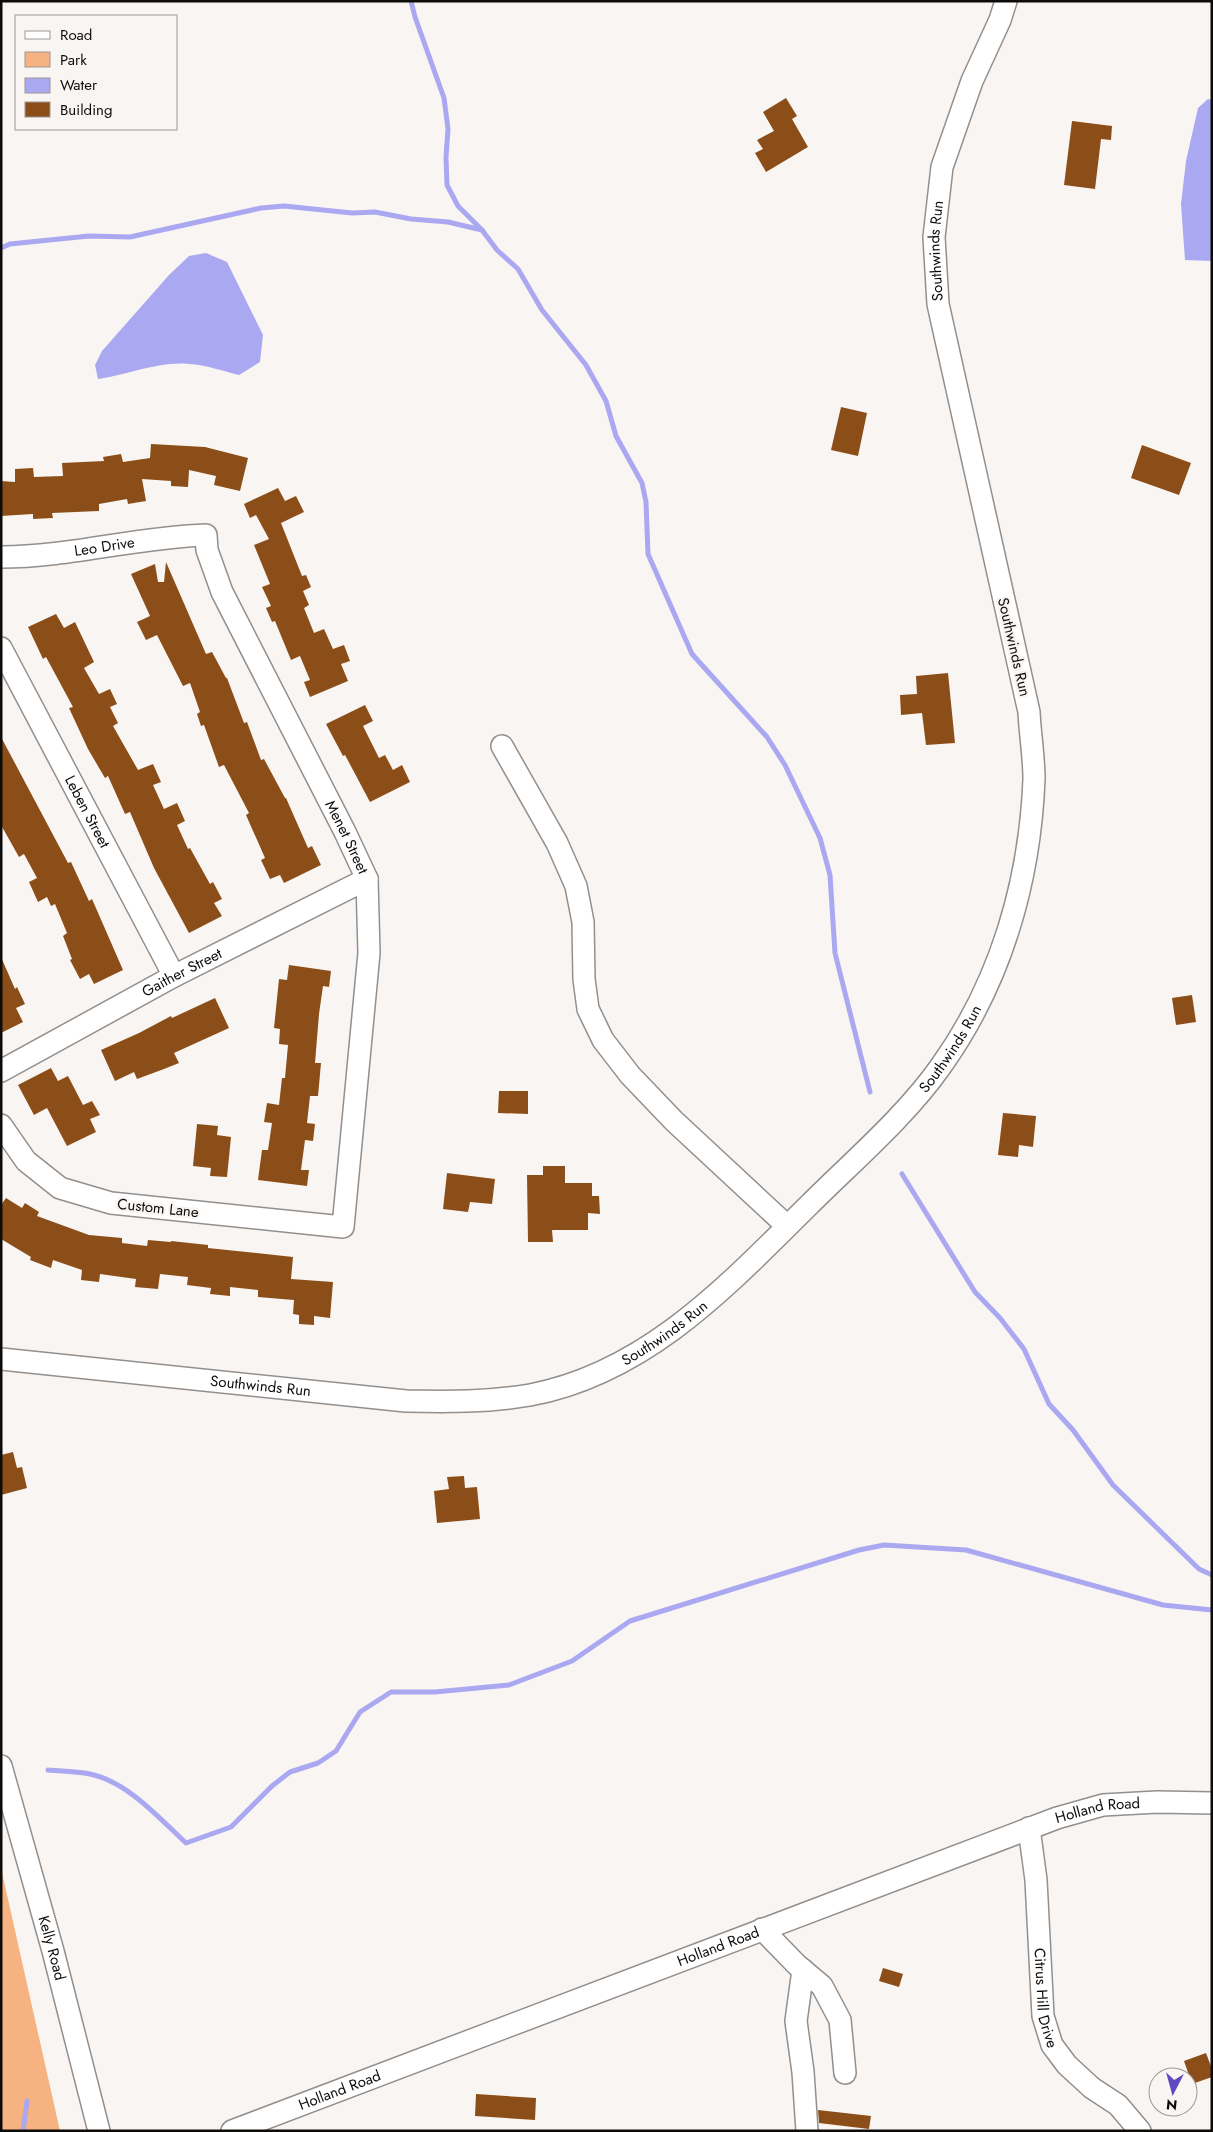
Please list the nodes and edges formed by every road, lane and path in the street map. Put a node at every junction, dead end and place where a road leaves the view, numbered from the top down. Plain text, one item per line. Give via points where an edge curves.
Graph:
1 (1006, 1) edge
2 (206, 535) joint
3 (1, 557) edge
4 (1, 648) edge
5 (502, 746) dead end
6 (366, 879) junction
7 (174, 976) junction
8 (1, 1071) edge
9 (1, 1125) edge
10 (787, 1226) junction
11 (343, 1227) joint
12 (1, 1359) edge
13 (1, 1766) edge
14 (1212, 1803) edge
15 (1028, 1828) junction
16 (762, 1929) junction
17 (803, 1970) junction
18 (845, 2073) dead end
19 (99, 2131) edge
20 (232, 2131) edge
21 (807, 2131) edge
22 (1140, 2131) edge

1 - 10 street, Southwinds Run via 972,81 942,167 934,237 938,304 1028,712 1034,777 1022,881 1005,944 969,1022 940,1067 898,1117
2 - 3 street, Leo Drive via 176,536 33,557
2 - 6 street, Menet Street via 207,550 222,592
4 - 7 street, Leben Street
5 - 10 street via 558,842 576,886 583,922 588,1009 604,1040 630,1075 674,1121
6 - 7 street, Gaither Street
6 - 11 street, Menet Street via 369,953
7 - 8 street, Gaither Street
9 - 11 street, Custom Lane via 26,1161 60,1188 110,1203
10 - 12 street, Southwinds Run via 696,1313 656,1342 619,1364 571,1384 531,1395 470,1402 406,1401
13 - 19 street, Kelly Road
14 - 15 street, Holland Road via 1103,1805
15 - 16 street, Holland Road
15 - 22 street, Citrus Hill Drive via 1036,1880 1043,2016 1052,2045 1067,2065 1092,2088 1118,2105
16 - 17 street
16 - 20 street, Holland Road
17 - 18 street via 822,1986 840,2020
17 - 21 street via 796,2021

